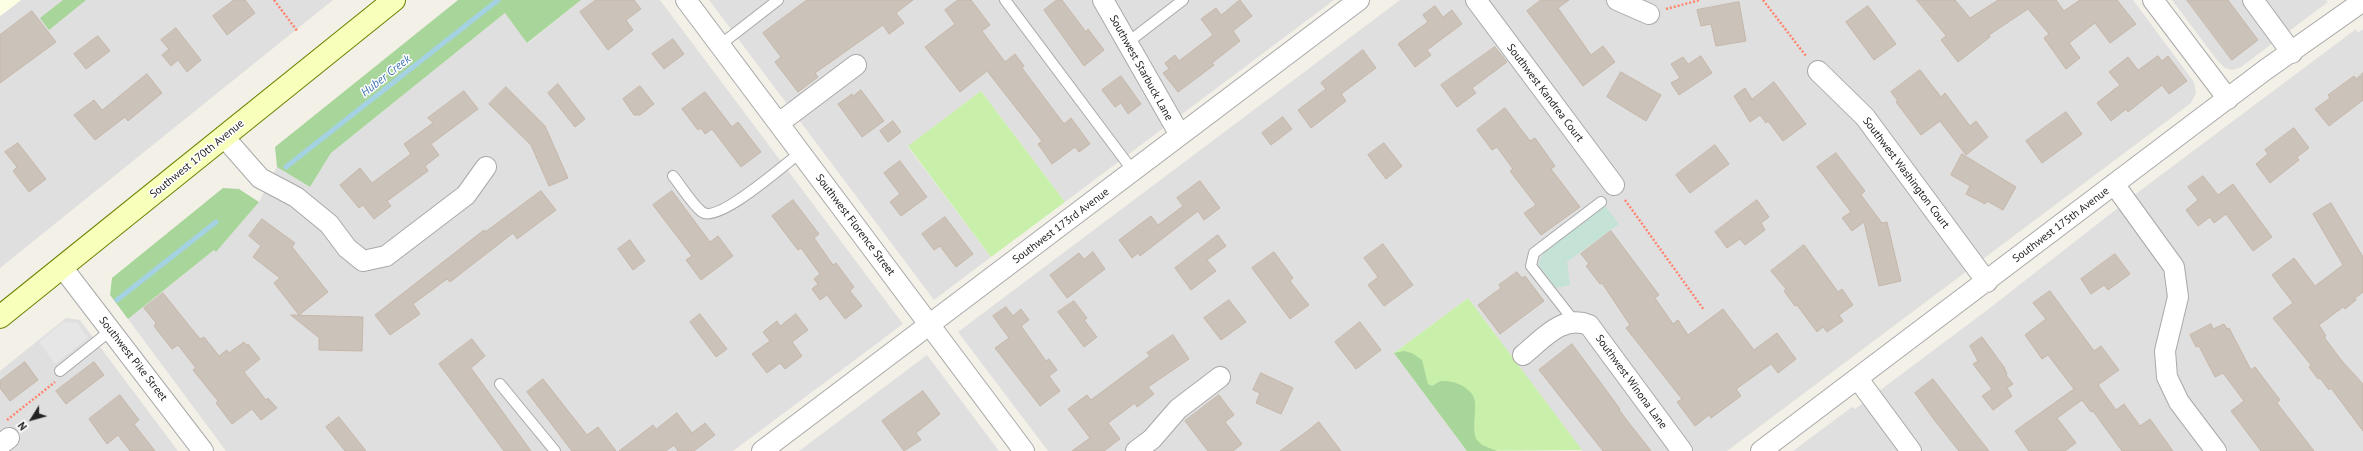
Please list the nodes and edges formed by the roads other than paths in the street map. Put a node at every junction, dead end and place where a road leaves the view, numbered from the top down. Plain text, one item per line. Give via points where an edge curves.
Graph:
1 (394, 0) edge
2 (686, 0) edge
3 (778, 0) edge
4 (1005, 0) edge
5 (1103, 0) edge
6 (1183, 0) edge
7 (1358, 0) edge
8 (1476, 0) edge
9 (1617, 0) edge
10 (2153, 0) edge
11 (2253, 0) edge
12 (2363, 0) edge
13 (1648, 14) road end
14 (1126, 43) junction
15 (720, 45) junction
16 (2292, 53) junction
17 (856, 65) dead end
18 (1818, 71) road end
19 (2228, 99) junction
20 (779, 123) junction
21 (1180, 136) junction
22 (224, 137) junction
23 (801, 152) junction
24 (486, 167) dead end
25 (1133, 171) junction
26 (673, 176) dead end
27 (2114, 184) junction
28 (1614, 185) road end
29 (1601, 202) dead end
30 (62, 268) junction
31 (1987, 282) junction
32 (0, 317) edge
33 (1574, 322) junction
34 (930, 326) junction
35 (110, 331) junction
36 (1523, 355) dead end
37 (60, 371) road end
38 (1220, 377) dead end
39 (1858, 379) junction
40 (500, 384) dead end
41 (1772, 448) edge
42 (203, 451) edge
43 (556, 451) edge
44 (762, 451) edge
45 (1024, 451) edge
46 (1136, 451) edge
47 (1682, 451) edge
48 (1911, 451) edge
49 (2216, 451) edge

1 - 22 main road, Southwest 170th Avenue
2 - 15 street, Southwest Florence Street
3 - 15 lane
4 - 25 lane
5 - 14 street, Southwest Starbuck Lane
6 - 14 lane
7 - 21 street, Southwest 173rd Avenue
8 - 28 street, Southwest Kandrea Court
9 - 13 street
10 - 19 street
11 - 16 street
12 - 16 street, Southwest 175th Avenue
14 - 21 street, Southwest Starbuck Lane
15 - 20 street, Southwest Florence Street
16 - 19 street, Southwest 175th Avenue
17 - 20 street
18 - 31 street, Southwest Washington Court via 1865,117
19 - 27 street, Southwest 175th Avenue
20 - 23 street, Southwest Florence Street
21 - 25 street, Southwest 173rd Avenue
22 - 24 street via 260,178 296,197 329,224 347,248 363,261 386,256 466,195
22 - 30 main road, Southwest 170th Avenue
23 - 26 lane via 727,209 710,214 702,212
23 - 34 street, Southwest Florence Street
25 - 34 street, Southwest 173rd Avenue
27 - 31 street, Southwest 175th Avenue
27 - 49 street via 2174,267 2178,297 2165,351 2167,377 2179,402
29 - 33 lane via 1534,253 1531,266
30 - 32 main road, Southwest 170th Avenue
30 - 35 street, Southwest Pike Street
31 - 39 street, Southwest 175th Avenue
33 - 36 street via 1562,324
33 - 47 street, Southwest Winona Lane via 1583,323 1593,329
34 - 44 street, Southwest 173rd Avenue
34 - 45 street, Southwest Florence Street
35 - 37 lane
35 - 42 street, Southwest Pike Street
38 - 46 street via 1178,409 1152,439
39 - 41 street, Southwest 175th Avenue
39 - 48 street
40 - 43 lane

